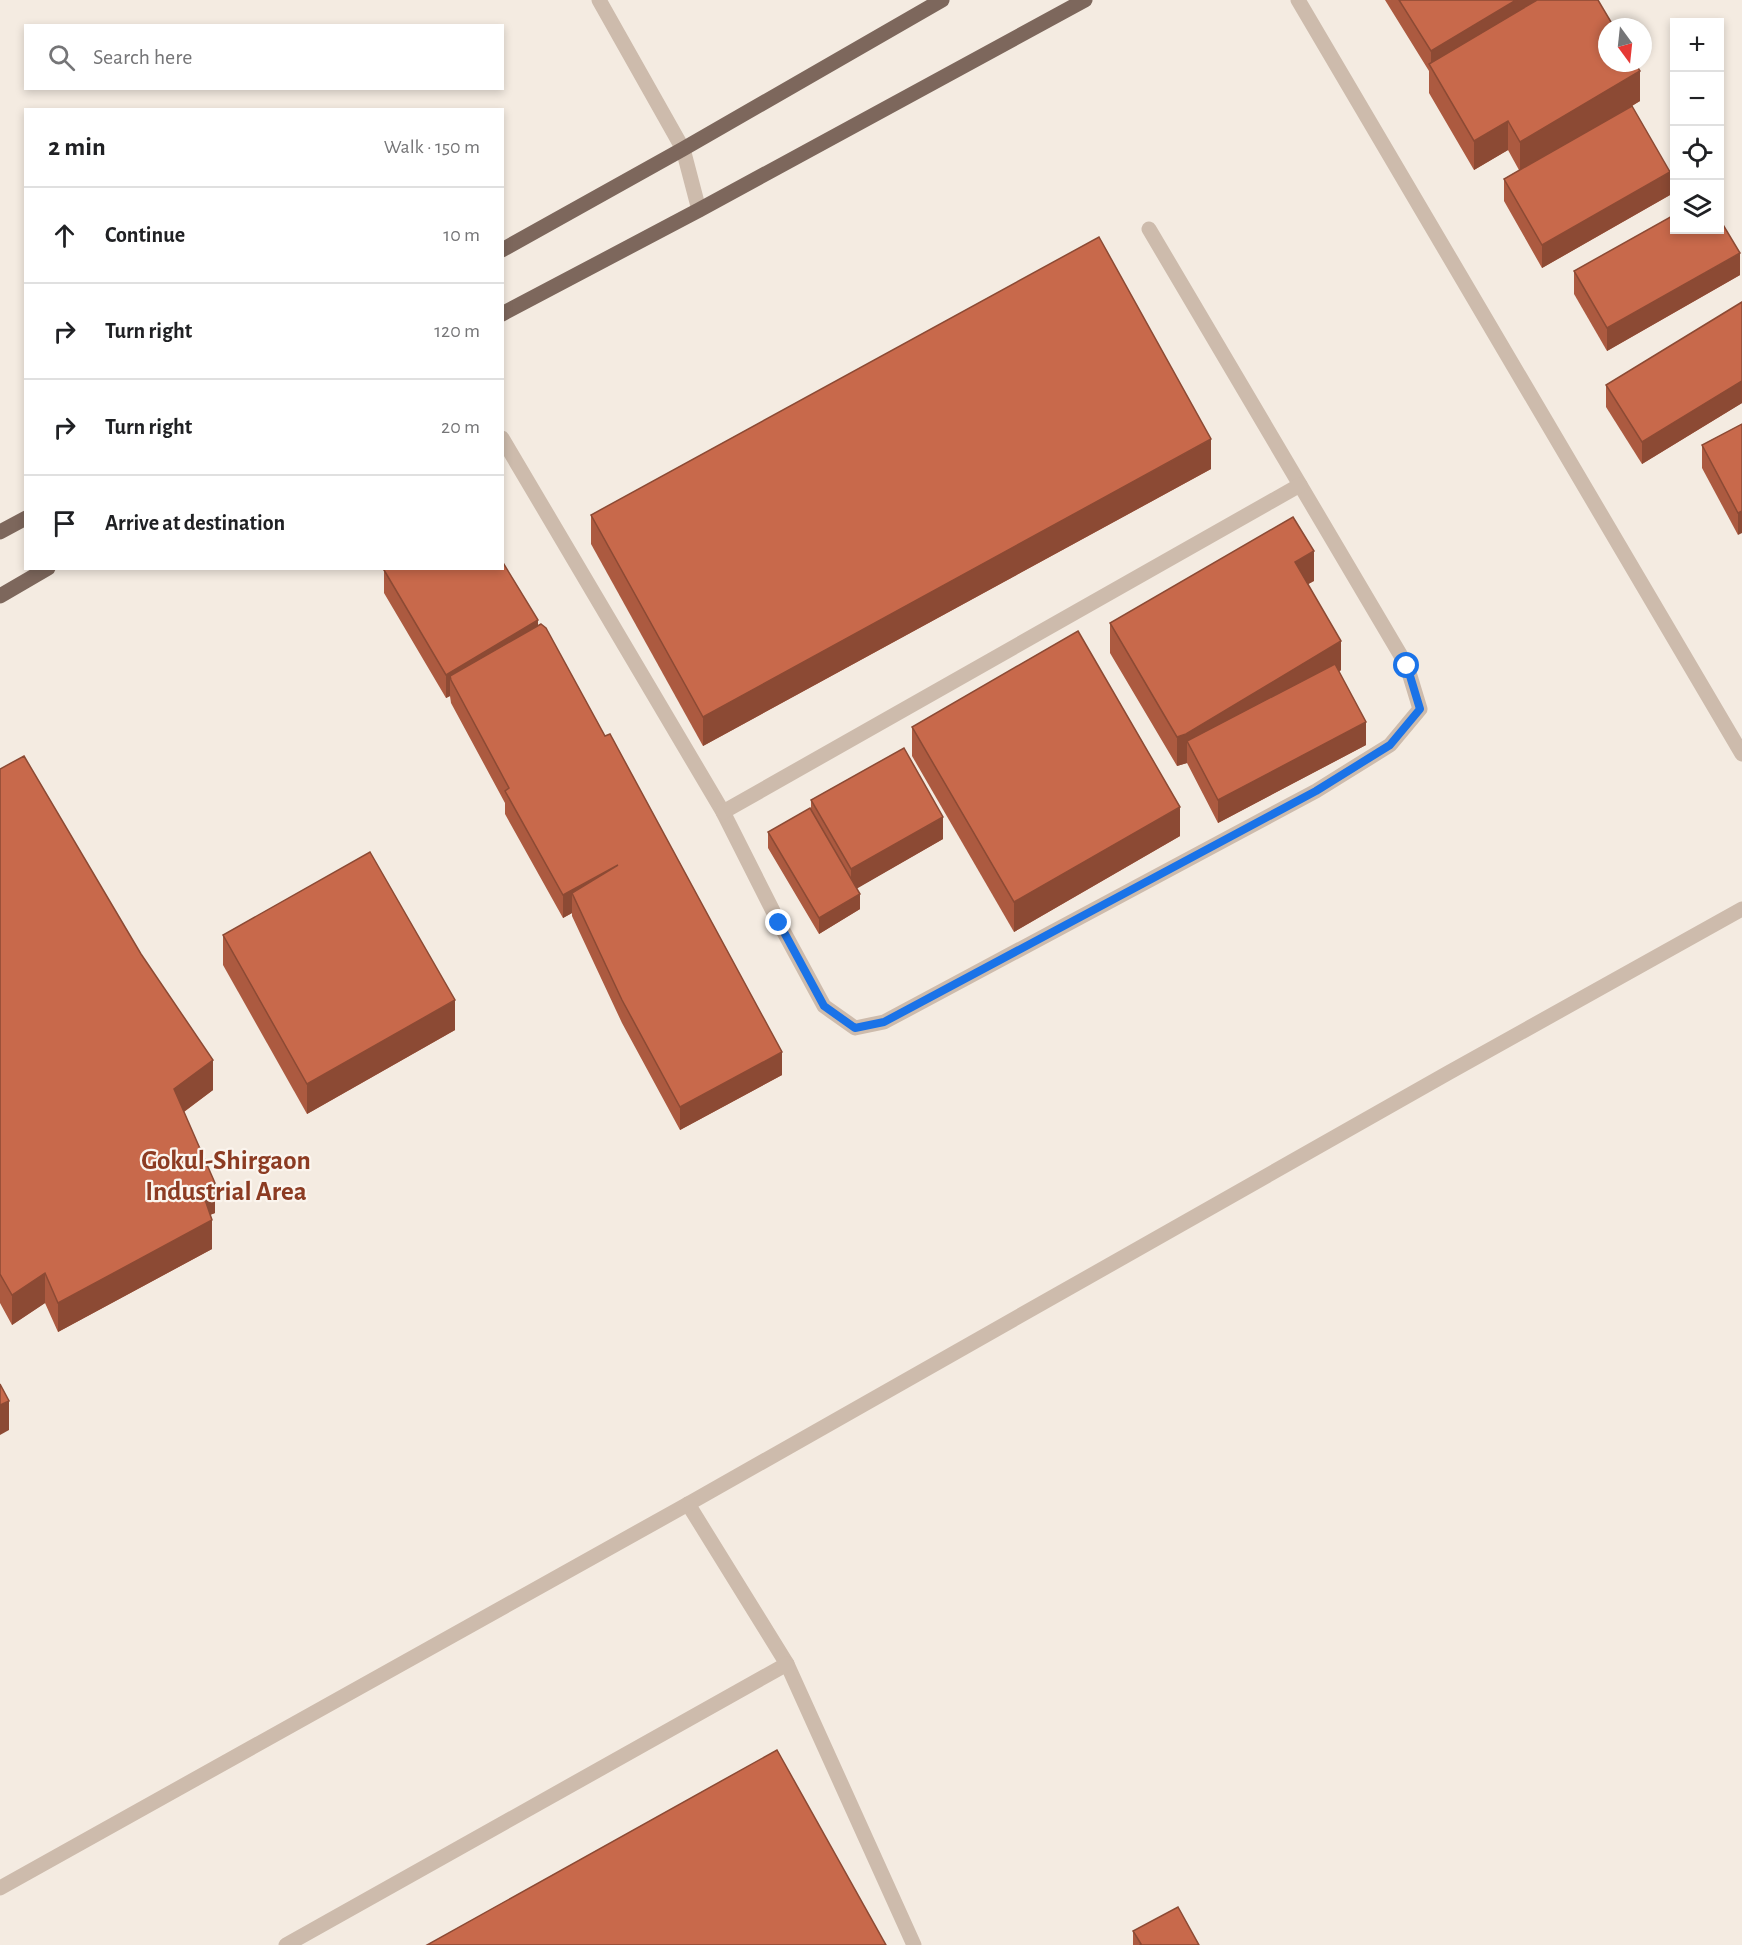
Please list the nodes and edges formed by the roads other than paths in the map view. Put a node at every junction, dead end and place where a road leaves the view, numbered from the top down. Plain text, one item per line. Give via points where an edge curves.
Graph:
1 (599, 0) edge
2 (942, 0) edge
3 (1085, 0) edge
4 (1298, 0) edge
5 (683, 149) junction
6 (699, 210) junction
7 (1149, 229) dead end
8 (504, 249) edge
9 (504, 313) edge
10 (504, 441) edge
11 (1300, 485) junction
12 (24, 519) edge
13 (0, 532) edge
14 (45, 570) edge
15 (0, 596) edge
16 (1742, 754) edge
17 (723, 812) junction
18 (1742, 909) edge
19 (688, 1504) junction
20 (787, 1664) junction
21 (0, 1888) edge
22 (286, 1945) edge
23 (914, 1945) edge

1 - 5 street
2 - 5 main road
3 - 6 main road
4 - 16 street
5 - 6 street
5 - 8 main road
6 - 9 main road
7 - 11 street
10 - 17 street
11 - 17 street
11 - 17 street via 1407,666 1420,709 1390,745 1316,791 884,1022 855,1028 824,1006
12 - 13 main road
14 - 15 main road
18 - 19 street
19 - 20 street
19 - 21 street
20 - 22 street
20 - 23 street

